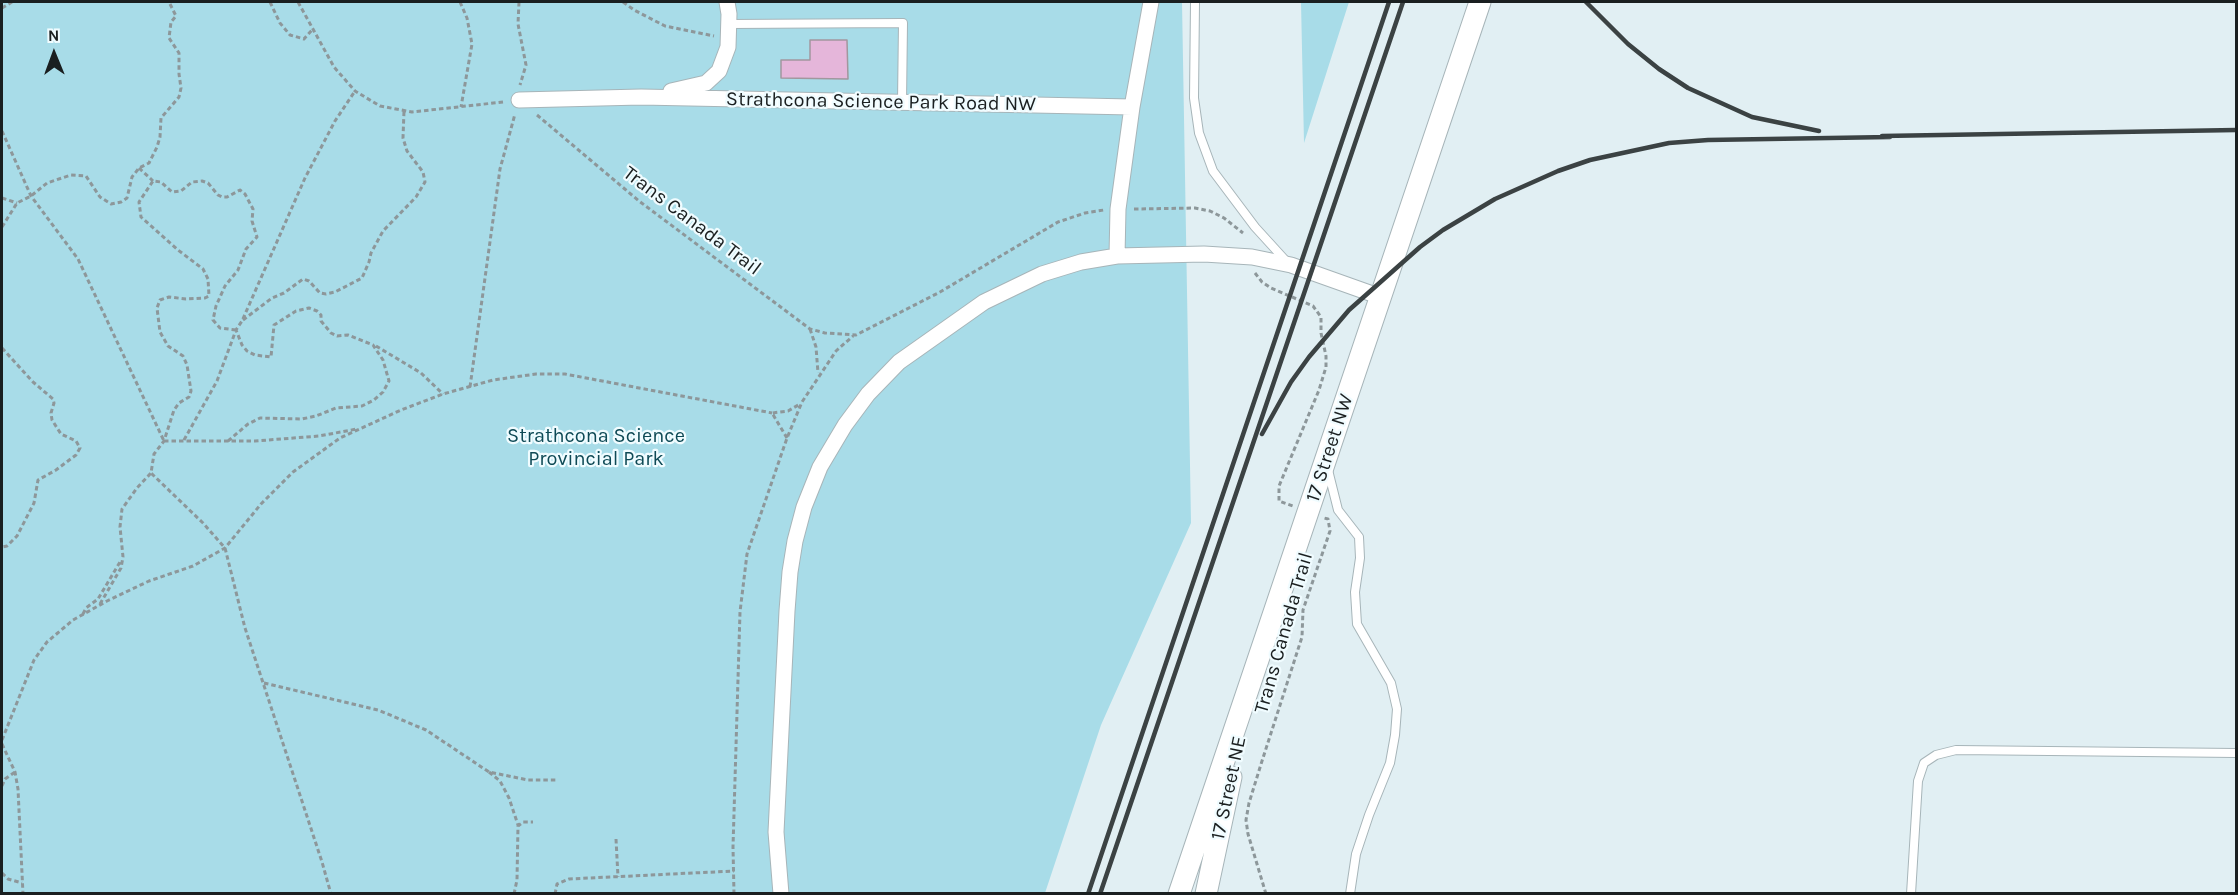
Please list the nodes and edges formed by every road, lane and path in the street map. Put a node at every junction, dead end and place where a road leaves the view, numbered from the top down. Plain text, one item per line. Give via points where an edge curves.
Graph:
1 (12, 2) edge
2 (169, 2) edge
3 (270, 2) edge
4 (298, 2) edge
5 (460, 2) edge
6 (519, 2) edge
7 (623, 2) edge
8 (727, 2) edge
9 (1151, 2) edge
10 (1195, 2) edge
11 (1480, 2) edge
12 (2, 8) edge
13 (312, 30) junction
14 (728, 31) junction
15 (355, 92) junction
16 (630, 97) junction
17 (519, 100) junction
18 (902, 103) junction
19 (461, 107) junction
20 (1132, 107) junction
21 (405, 111) junction
22 (2, 131) edge
23 (139, 168) junction
24 (153, 181) junction
25 (31, 196) junction
26 (2, 198) edge
27 (17, 203) junction
28 (1126, 209) dead end
29 (1108, 210) dead end
30 (2, 227) edge
31 (1244, 234) dead end
32 (1117, 256) junction
33 (1289, 264) junction
34 (1254, 270) dead end
35 (1381, 297) junction
36 (242, 321) junction
37 (810, 328) junction
38 (236, 330) junction
39 (856, 335) junction
40 (373, 345) junction
41 (2, 348) edge
42 (818, 375) junction
43 (470, 387) junction
44 (442, 394) junction
45 (802, 402) junction
46 (772, 413) junction
47 (365, 428) junction
48 (787, 438) junction
49 (184, 440) junction
50 (164, 441) junction
51 (228, 441) junction
52 (1325, 459) junction
53 (151, 473) junction
54 (1289, 505) dead end
55 (1328, 519) dead end
56 (2, 547) edge
57 (225, 548) junction
58 (121, 561) junction
59 (100, 606) junction
60 (82, 615) junction
61 (264, 683) junction
62 (1251, 683) junction
63 (2, 742) edge
64 (2236, 753) edge
65 (487, 771) junction
66 (15, 772) junction
67 (556, 780) dead end
68 (2, 786) edge
69 (533, 822) dead end
70 (518, 826) junction
71 (616, 839) dead end
72 (734, 871) junction
73 (2, 873) edge
74 (618, 877) junction
75 (22, 883) junction
76 (23, 894) edge
77 (331, 894) edge
78 (514, 894) edge
79 (555, 894) edge
80 (734, 894) edge
81 (781, 894) edge
82 (1179, 894) edge
83 (1206, 894) edge
84 (1266, 894) edge
85 (1350, 894) edge
86 (1911, 894) edge

1 - 12 path
2 - 23 path via 176,16 169,38 179,53 182,88 161,118 160,137 149,164
3 - 13 path via 290,35 304,39
4 - 13 path
5 - 19 path via 472,44
6 - 17 path via 518,24 526,65 517,94
7 - 14 path via 664,26
8 - 14 street, Strathcona Science Park Road NW
9 - 20 street
10 - 33 lane via 1194,98 1198,133 1213,171
11 - 35 main road, 17 Street NW
13 - 15 path via 333,67
14 - 16 street, Strathcona Science Park Road NW via 728,47 719,71 706,83
14 - 18 lane via 903,23
15 - 21 path via 380,106
15 - 36 path via 305,178
16 - 17 street, Strathcona Science Park Road NW
16 - 18 street, Strathcona Science Park Road NW
17 - 19 path
17 - 37 path, Trans Canada Trail via 639,201
17 - 43 path via 500,169
18 - 20 street, Strathcona Science Park Road NW
19 - 21 path
20 - 32 street via 1118,209
21 - 36 path via 403,138 425,182 380,237 362,278 326,294 303,279
22 - 25 path
23 - 24 path
23 - 25 path via 132,177 127,198 116,204 106,202 86,176 79,175 46,183
24 - 38 path via 161,182 172,192 202,181 222,197 240,190 245,194 253,209 257,237 225,286 213,320 220,328
24 - 50 path via 139,202 141,217 199,265 208,279 209,296 164,298 157,308 160,332 168,346 183,356 191,391 189,398 174,410
25 - 27 path
25 - 50 path via 78,259
26 - 27 path
27 - 30 path
28 - 31 path via 1210,211
29 - 39 path via 1059,222
32 - 33 street via 1204,254
32 - 81 street via 1042,274 984,302 950,325 899,362 868,394 820,467 804,507 790,572 776,832
33 - 35 street
34 - 54 path via 1262,282 1313,306 1321,317 1326,368 1279,486 1279,501
35 - 52 main road, 17 Street NW
36 - 38 path
37 - 39 path, Trans Canada Trail
37 - 42 path
38 - 40 path via 247,351 271,357 274,325 309,308 321,315 331,333
38 - 49 path via 217,381
39 - 42 path via 836,351
40 - 44 path via 421,373
40 - 51 path via 383,360 389,381 374,400 302,419 260,418
41 - 56 path via 53,399 52,420 61,434 76,441 80,448 76,455 38,480 34,502 20,530 13,541
42 - 45 path
43 - 44 path
43 - 46 path via 512,376 565,374
44 - 47 path
45 - 46 path via 788,411
45 - 48 path
46 - 48 path
47 - 51 path via 319,436
47 - 57 path via 340,438 292,472
48 - 72 path via 747,554 743,577
49 - 50 path
49 - 51 path
50 - 53 path via 154,454
52 - 62 main road, 17 Street NW
52 - 85 lane via 1338,510 1359,537 1357,624 1391,683 1397,709 1389,763 1356,854
53 - 57 path
53 - 58 path via 122,509
55 - 84 path, Trans Canada Trail via 1330,531 1303,610 1302,637 1246,820
57 - 59 path
57 - 61 path
58 - 59 path
58 - 60 path via 98,599
59 - 60 path
60 - 63 path via 46,642 34,660
61 - 65 path via 378,710 426,730
61 - 77 path
62 - 82 main road, 17 Street NW
62 - 83 main road, 17 Street NE
63 - 66 path
64 - 86 lane via 1956,750 1936,755 1924,763 1918,781
65 - 67 path via 528,780
65 - 70 path via 500,781
66 - 68 path
66 - 75 path
69 - 70 path
70 - 78 path
71 - 74 path
72 - 74 path
72 - 80 path
73 - 75 path
74 - 79 path via 562,880 555,887
75 - 76 path

